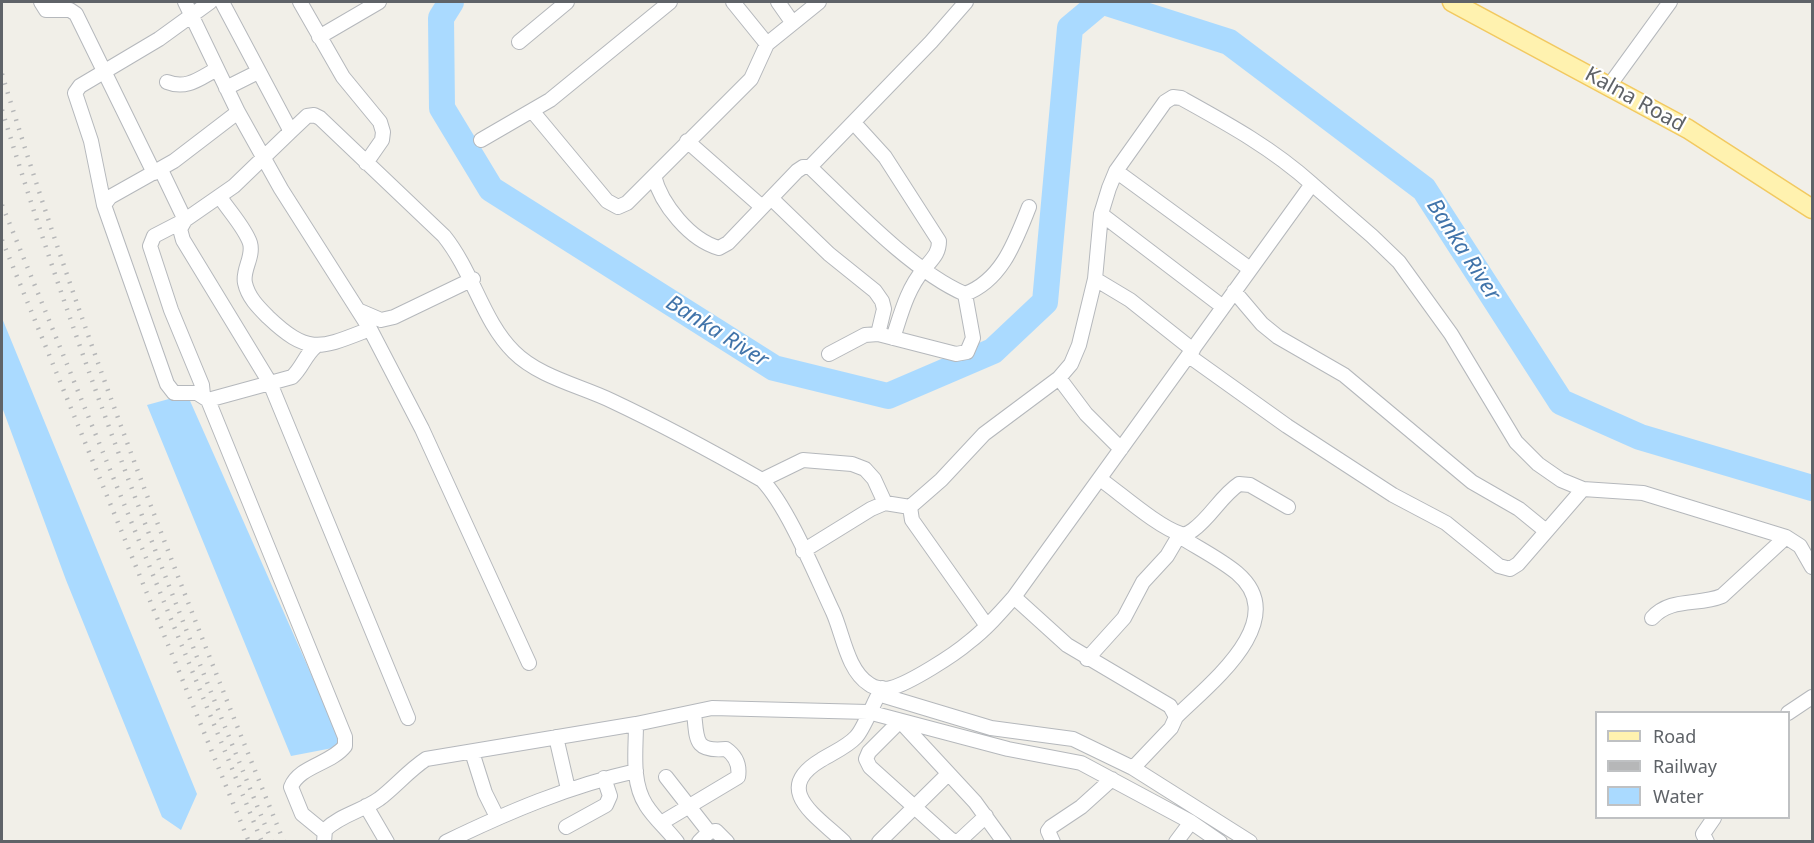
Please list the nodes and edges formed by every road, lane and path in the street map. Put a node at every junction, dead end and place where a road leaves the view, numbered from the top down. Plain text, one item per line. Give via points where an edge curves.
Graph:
1 (41, 2) edge
2 (82, 2) edge
3 (185, 2) edge
4 (210, 2) edge
5 (222, 2) edge
6 (300, 2) edge
7 (379, 2) edge
8 (565, 2) edge
9 (670, 2) edge
10 (733, 2) edge
11 (778, 2) edge
12 (819, 2) edge
13 (966, 2) edge
14 (1452, 2) edge
15 (1670, 2) edge
16 (70, 10) junction
17 (192, 15) junction
18 (792, 22) junction
19 (319, 37) junction
20 (519, 42) dead end
21 (767, 44) junction
22 (217, 69) junction
23 (104, 72) junction
24 (258, 72) junction
25 (167, 82) dead end
26 (1609, 86) junction
27 (226, 88) junction
28 (238, 112) junction
29 (533, 112) junction
30 (854, 123) junction
31 (290, 133) junction
32 (481, 140) dead end
33 (687, 141) junction
34 (263, 157) junction
35 (366, 162) junction
36 (810, 167) junction
37 (1116, 171) junction
38 (157, 172) junction
39 (654, 176) junction
40 (1312, 184) junction
41 (220, 197) junction
42 (767, 202) junction
43 (105, 205) junction
44 (1029, 207) dead end
45 (1812, 209) edge
46 (1101, 214) junction
47 (185, 220) junction
48 (925, 268) junction
49 (1250, 269) junction
50 (472, 279) junction
51 (1095, 279) junction
52 (1234, 291) junction
53 (965, 294) junction
54 (1223, 307) junction
55 (360, 311) junction
56 (370, 329) junction
57 (878, 334) junction
58 (892, 338) junction
59 (316, 346) junction
60 (1191, 353) junction
61 (829, 354) dead end
62 (1059, 378) junction
63 (270, 383) junction
64 (205, 398) junction
65 (1121, 449) junction
66 (1100, 478) junction
67 (762, 480) junction
68 (1583, 489) junction
69 (885, 504) junction
70 (910, 507) junction
71 (1288, 507) dead end
72 (1546, 531) junction
73 (1180, 535) junction
74 (1786, 537) junction
75 (803, 551) junction
76 (1812, 567) edge
77 (1014, 597) junction
78 (1652, 618) dead end
79 (987, 626) junction
80 (1088, 659) junction
81 (529, 663) dead end
82 (880, 691) junction
83 (1812, 697) edge
84 (694, 712) junction
85 (868, 712) junction
86 (1790, 712) edge
87 (1176, 717) junction
88 (408, 718) dead end
89 (900, 721) junction
90 (636, 724) junction
91 (556, 737) junction
92 (472, 752) junction
93 (1133, 768) junction
94 (636, 771) junction
95 (948, 774) junction
96 (666, 777) dead end
97 (604, 778) junction
98 (1112, 779) junction
99 (568, 789) junction
100 (689, 805) junction
101 (366, 806) junction
102 (914, 807) junction
103 (986, 816) junction
104 (497, 817) junction
105 (1712, 819) edge
106 (1191, 822) junction
107 (661, 823) junction
108 (566, 827) dead end
109 (324, 837) edge
110 (704, 837) edge
111 (387, 842) edge
112 (447, 842) edge
113 (677, 842) edge
114 (727, 842) edge
115 (844, 842) edge
116 (879, 842) edge
117 (957, 842) edge
118 (1004, 842) edge
119 (1053, 842) edge
120 (1176, 842) edge
121 (1220, 842) edge
122 (1250, 842) edge
123 (1707, 842) edge

1 - 16 street via 46,10
2 - 16 street
3 - 17 street
4 - 17 street
5 - 24 street
6 - 19 street
7 - 19 street
8 - 20 street
9 - 29 street
10 - 21 street
11 - 18 street
12 - 18 street
13 - 30 street
14 - 26 main road, Kalna Road
15 - 26 street
16 - 23 street via 80,20
17 - 22 street
17 - 23 street
18 - 21 street
19 - 35 street via 354,92 380,122 382,140
21 - 33 street via 751,78
22 - 25 street via 188,86
22 - 27 street
23 - 38 street
23 - 43 street via 75,93 91,141
24 - 27 street
24 - 31 street
26 - 45 main road, Kalna Road via 1688,129
27 - 28 street
28 - 34 street
28 - 38 street
29 - 32 street
29 - 39 street via 612,204 618,207 627,203
30 - 36 street
30 - 48 street via 885,157 939,241 939,249
31 - 34 street
31 - 35 street via 307,116 314,115
33 - 39 street
33 - 42 street
34 - 41 street
34 - 55 street
35 - 50 street via 444,236 460,255
36 - 42 street via 797,171
36 - 48 street via 880,233
37 - 40 street via 1165,102 1173,97 1255,139
37 - 46 street
37 - 49 street
38 - 43 street via 110,197
38 - 47 street
39 - 42 street via 657,189 683,224 709,245 719,248
40 - 49 street
40 - 68 street via 1399,262 1451,334 1516,442 1538,464
41 - 47 street
41 - 59 street via 250,243 244,280 257,306 288,336
42 - 57 street via 875,291 884,309
43 - 64 street via 169,389
44 - 53 street via 1003,264 979,289
46 - 51 street
46 - 54 street
47 - 63 street via 180,230 183,240
47 - 64 street via 154,236 150,246
48 - 53 street
48 - 58 street via 912,285
49 - 52 street
50 - 55 street via 394,317 381,320
50 - 67 street via 503,341 533,366 613,401
51 - 60 street via 1130,300
51 - 62 street via 1079,345 1071,364
52 - 54 street
52 - 72 street via 1278,337 1344,375 1472,482 1519,509
53 - 58 street via 973,338 966,352 956,354
54 - 60 street
55 - 56 street
56 - 59 street
56 - 81 street via 422,429
57 - 58 street
57 - 61 street via 865,335
59 - 63 street via 305,355 292,377
60 - 65 street
60 - 72 street via 1287,426 1393,495 1440,519 1499,566 1510,569 1518,564
62 - 65 street via 1086,414
62 - 70 street via 984,434
63 - 64 street
63 - 88 street
64 - 109 street via 345,737 339,754 296,777 291,787 302,814
65 - 66 street
66 - 73 street
66 - 77 street
67 - 69 street via 803,459 852,464 874,478
67 - 75 street via 773,491
68 - 72 street
68 - 74 street via 1642,494
69 - 70 street
69 - 75 street
70 - 79 street via 912,520
71 - 73 street via 1250,485 1239,484 1196,528
73 - 80 street via 1143,582 1124,618
73 - 87 street via 1237,574 1256,601 1253,626 1236,657
74 - 76 street via 1800,546
74 - 78 street via 1722,596 1709,602 1668,605
75 - 82 street via 834,613 857,672
77 - 79 street
77 - 80 street via 1046,628
79 - 82 street via 951,656
80 - 87 street via 1158,698 1170,706
82 - 85 street
82 - 93 street via 991,728 1073,739
83 - 86 street
84 - 85 street via 736,707
84 - 90 street
84 - 100 street via 697,740 702,747 726,749 737,760 739,770 733,782
85 - 89 street
85 - 115 street via 854,740 809,767 800,777 797,789 802,801
87 - 93 street via 1171,728
89 - 95 street
89 - 98 street via 1008,749 1065,758
89 - 102 street via 866,759
90 - 91 street
90 - 94 street
91 - 92 street
91 - 99 street
92 - 101 street via 426,759
92 - 104 street
93 - 122 street
94 - 97 street
94 - 107 street via 645,804
95 - 102 street
95 - 103 street
96 - 100 street
97 - 99 street
97 - 108 street via 610,796 606,805
98 - 106 street
98 - 119 street via 1051,827 1048,831
99 - 104 street
100 - 107 street
100 - 110 street
101 - 109 street via 333,822
101 - 111 street
102 - 116 street
102 - 117 street
103 - 117 street
103 - 118 street
104 - 112 street
105 - 123 street via 1703,834
106 - 120 street
106 - 121 street
107 - 113 street
110 - 114 street via 716,831

